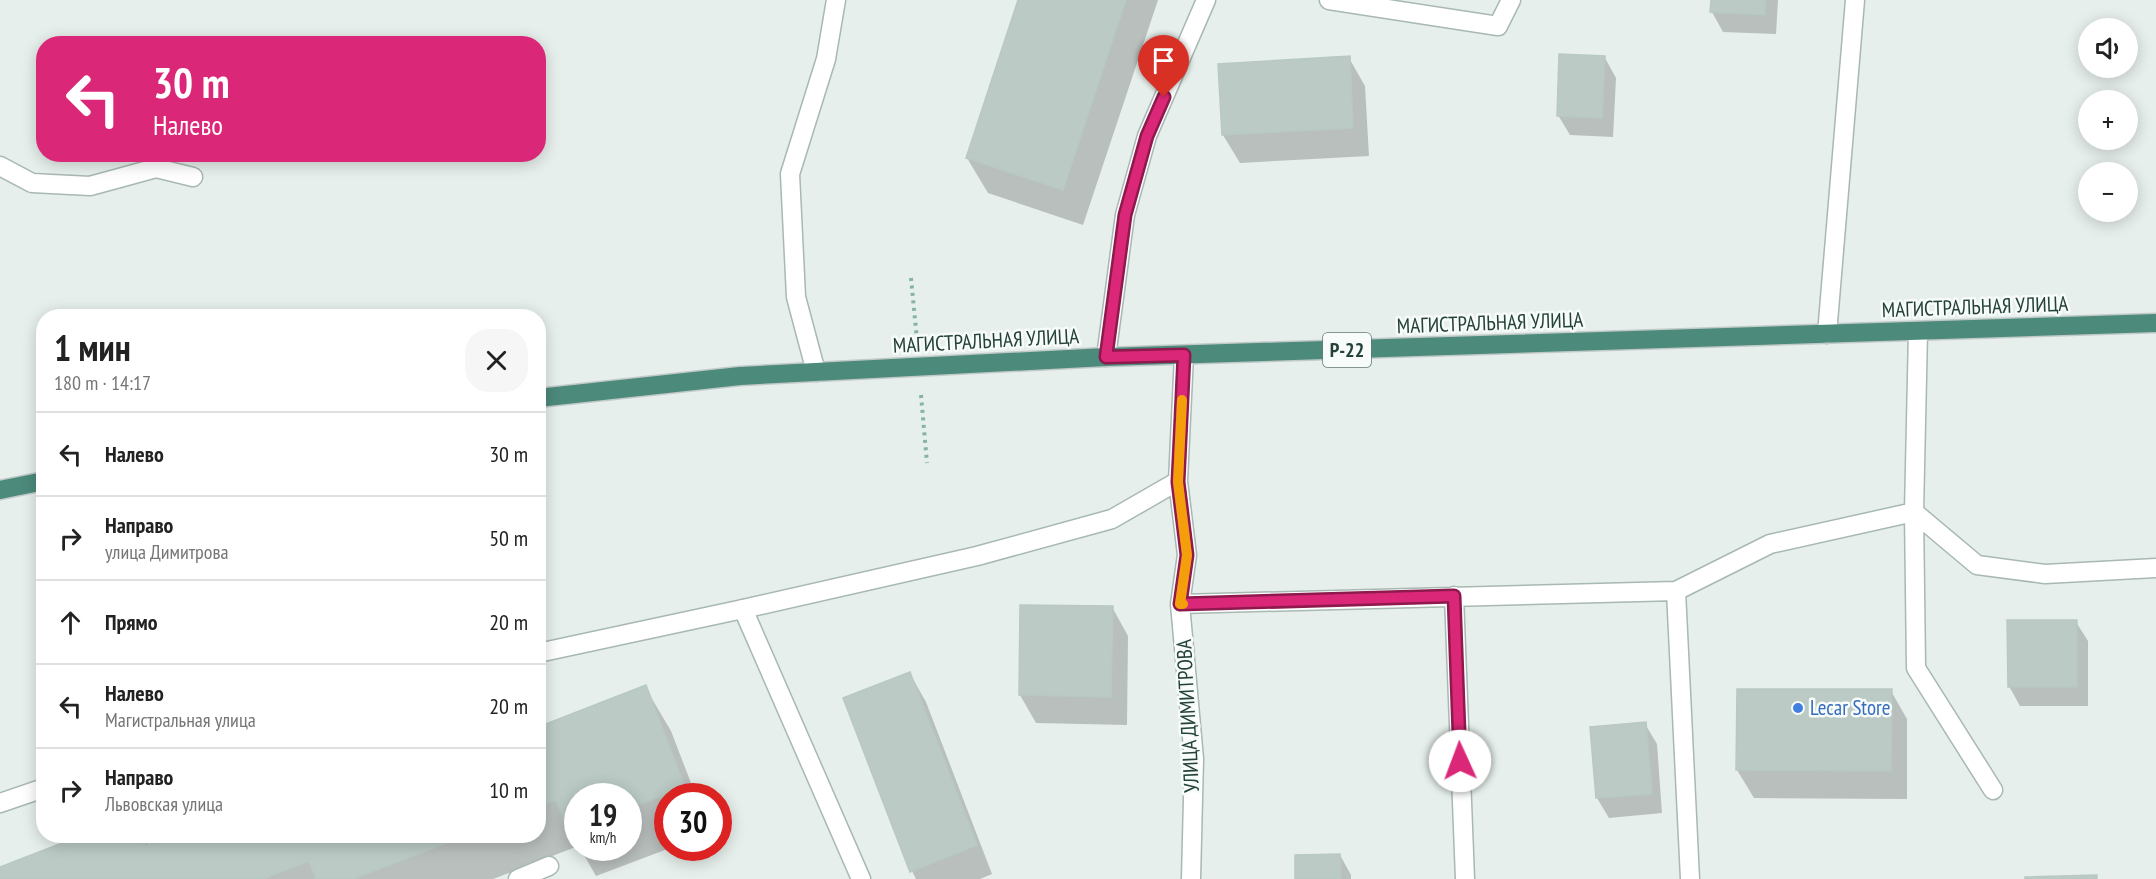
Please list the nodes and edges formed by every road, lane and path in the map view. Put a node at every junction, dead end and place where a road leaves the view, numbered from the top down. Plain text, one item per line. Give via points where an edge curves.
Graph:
1 (836, 0) edge
2 (1206, 0) edge
3 (1329, 0) edge
4 (1511, 0) edge
5 (1855, 0) edge
6 (0, 166) edge
7 (193, 177) dead end
8 (2156, 323) edge
9 (1918, 332) junction
10 (1827, 334) junction
11 (1184, 355) junction
12 (1106, 357) junction
13 (816, 372) junction
14 (546, 397) edge
15 (1178, 482) junction
16 (36, 483) edge
17 (0, 490) edge
18 (1914, 512) junction
19 (2156, 568) edge
20 (1676, 591) junction
21 (1454, 596) junction
22 (1180, 604) junction
23 (743, 609) junction
24 (546, 651) edge
25 (1993, 790) dead end
26 (36, 792) edge
27 (0, 803) edge
28 (549, 866) dead end
29 (518, 879) edge
30 (861, 879) edge
31 (1191, 879) edge
32 (1465, 879) edge
33 (1690, 879) edge

1 - 13 street via 826,58 790,174 796,297
2 - 12 street via 1147,136 1125,215
3 - 4 street via 1498,26
5 - 10 street
6 - 7 street via 32,183 90,186 156,168
8 - 9 highway, МАГИСТРАЛЬНАЯ УЛИЦА / Р-22
9 - 10 highway, МАГИСТРАЛЬНАЯ УЛИЦА / Р-22
9 - 18 street
10 - 11 highway, МАГИСТРАЛЬНАЯ УЛИЦА / Р-22
11 - 12 highway, МАГИСТРАЛЬНАЯ УЛИЦА / Р-22
11 - 15 street, УЛИЦА ДИМИТРОВА
12 - 13 highway, МАГИСТРАЛЬНАЯ УЛИЦА / Р-22
13 - 14 highway, МАГИСТРАЛЬНАЯ УЛИЦА / Р-22 via 740,376
15 - 22 street, УЛИЦА ДИМИТРОВА via 1187,555
15 - 23 street via 1112,519 977,556
16 - 17 highway
18 - 19 street via 1977,565 2045,574
18 - 20 street via 1770,544
18 - 25 street via 1916,668
20 - 21 street
20 - 33 street
21 - 22 street
21 - 32 street
22 - 31 street, УЛИЦА ДИМИТРОВА via 1194,759
23 - 24 street
23 - 30 street
26 - 27 street
28 - 29 street

